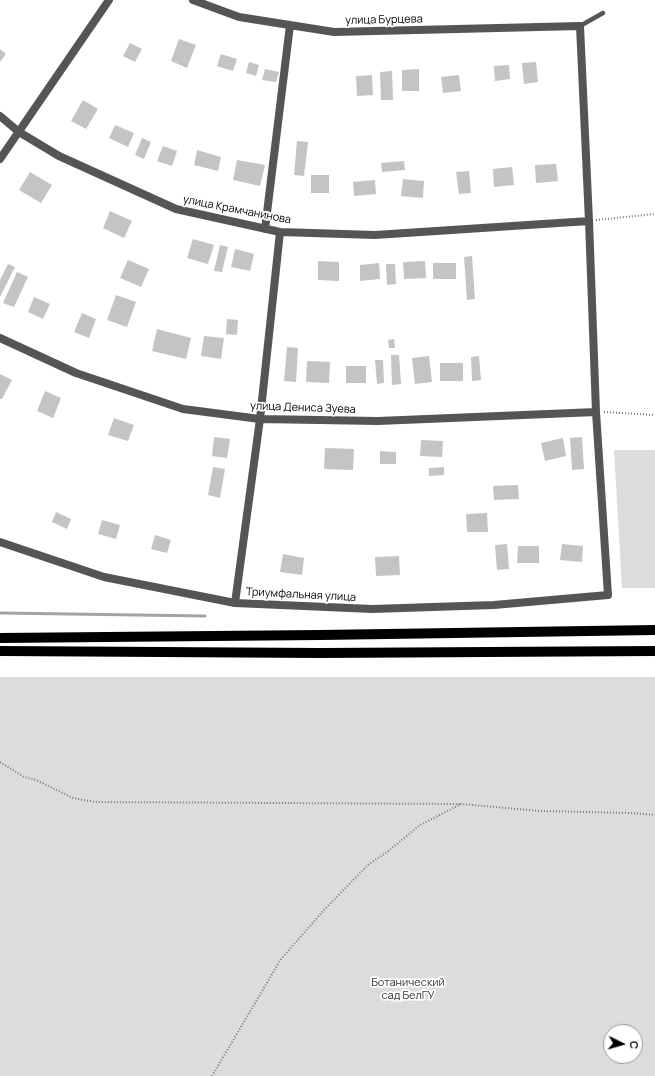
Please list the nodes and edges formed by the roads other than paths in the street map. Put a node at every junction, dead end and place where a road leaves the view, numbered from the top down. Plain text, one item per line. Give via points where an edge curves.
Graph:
1 (109, 0) edge
2 (193, 0) edge
3 (603, 13) dead end
4 (290, 25) junction
5 (580, 26) junction
6 (0, 116) edge
7 (19, 132) junction
8 (0, 159) edge
9 (589, 220) junction
10 (265, 229) junction
11 (280, 232) junction
12 (0, 338) edge
13 (596, 412) junction
14 (260, 419) junction
15 (0, 542) edge
16 (235, 603) junction
17 (655, 630) edge
18 (0, 638) edge
19 (0, 651) edge
20 (655, 651) edge

1 - 7 street
2 - 4 street, улица Бурцева via 239,17
3 - 5 lane
4 - 5 street, улица Бурцева via 334,32
4 - 10 street
5 - 9 street
6 - 7 street, улица Крамчанинова
7 - 8 street
7 - 10 street, улица Крамчанинова via 59,156 176,209
9 - 11 street, улица Крамчанинова via 375,235
9 - 13 street
10 - 11 street, улица Крамчанинова
11 - 14 street
12 - 14 street, улица Дениса Зуева via 76,373 183,408
13 - 14 street, улица Дениса Зуева via 378,421
13 - 16 street, Триумфальная улица via 608,595 494,605 372,609
14 - 16 street
15 - 16 street, Триумфальная улица via 104,577
17 - 18 main road
19 - 20 main road

